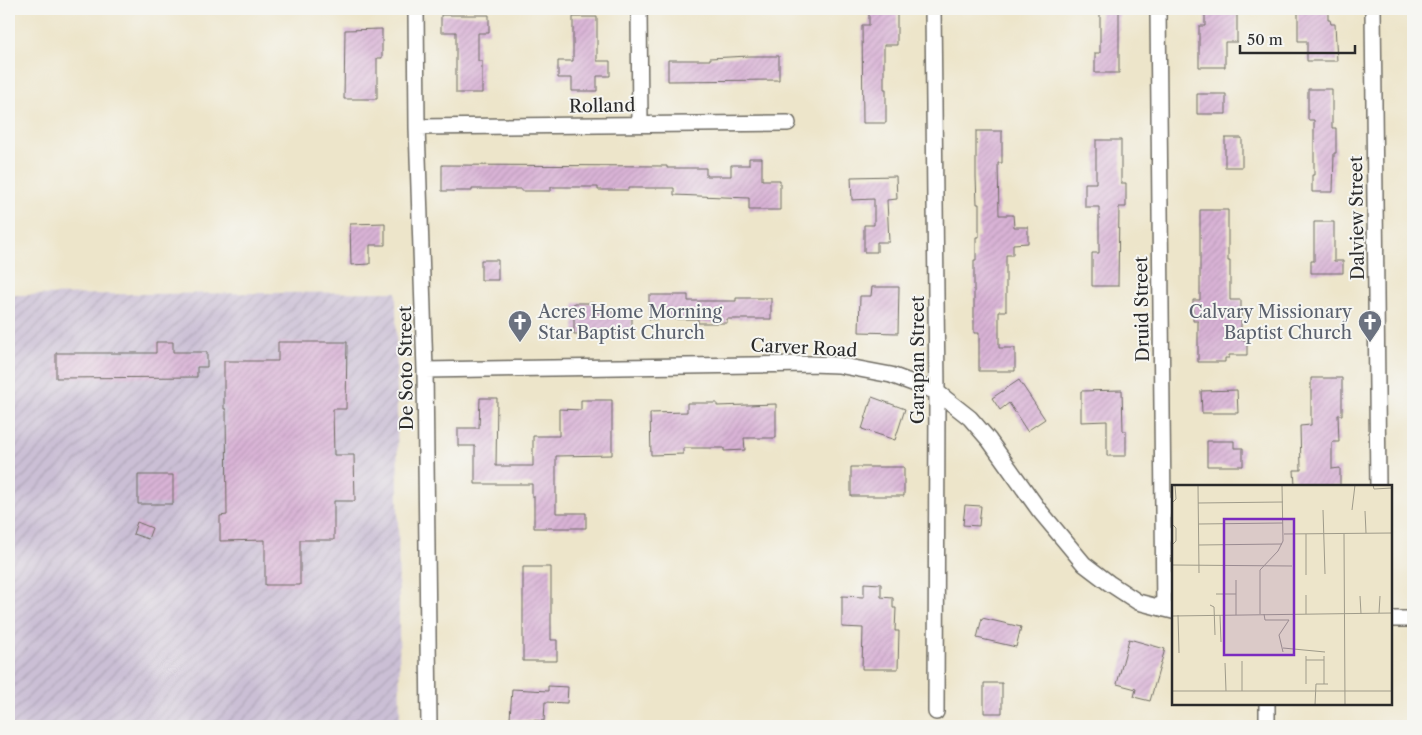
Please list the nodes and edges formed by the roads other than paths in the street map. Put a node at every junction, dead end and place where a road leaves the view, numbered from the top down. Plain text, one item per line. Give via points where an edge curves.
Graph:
1 (416, 9) edge
2 (639, 9) edge
3 (933, 9) edge
4 (1158, 9) edge
5 (1374, 9) edge
6 (788, 123) dead end
7 (640, 124) junction
8 (417, 127) junction
9 (426, 370) junction
10 (937, 392) junction
11 (1378, 485) edge
12 (1169, 610) edge
13 (1392, 619) edge
14 (1413, 619) edge
15 (1267, 705) edge
16 (936, 712) dead end
17 (429, 726) edge
18 (1267, 726) edge

1 - 8 street, De Soto Street
2 - 7 street
3 - 10 street, Garapan Street
4 - 12 street, Druid Street
5 - 11 street, Dalview Street
6 - 7 street, Rolland
7 - 8 street, Rolland
8 - 9 street, De Soto Street
9 - 10 street, Carver Road via 811,364 891,375
9 - 17 street, De Soto Street
10 - 12 street, Carver Road via 970,418 989,440 1084,564 1138,602
10 - 16 street, Garapan Street
13 - 14 street
15 - 18 street

